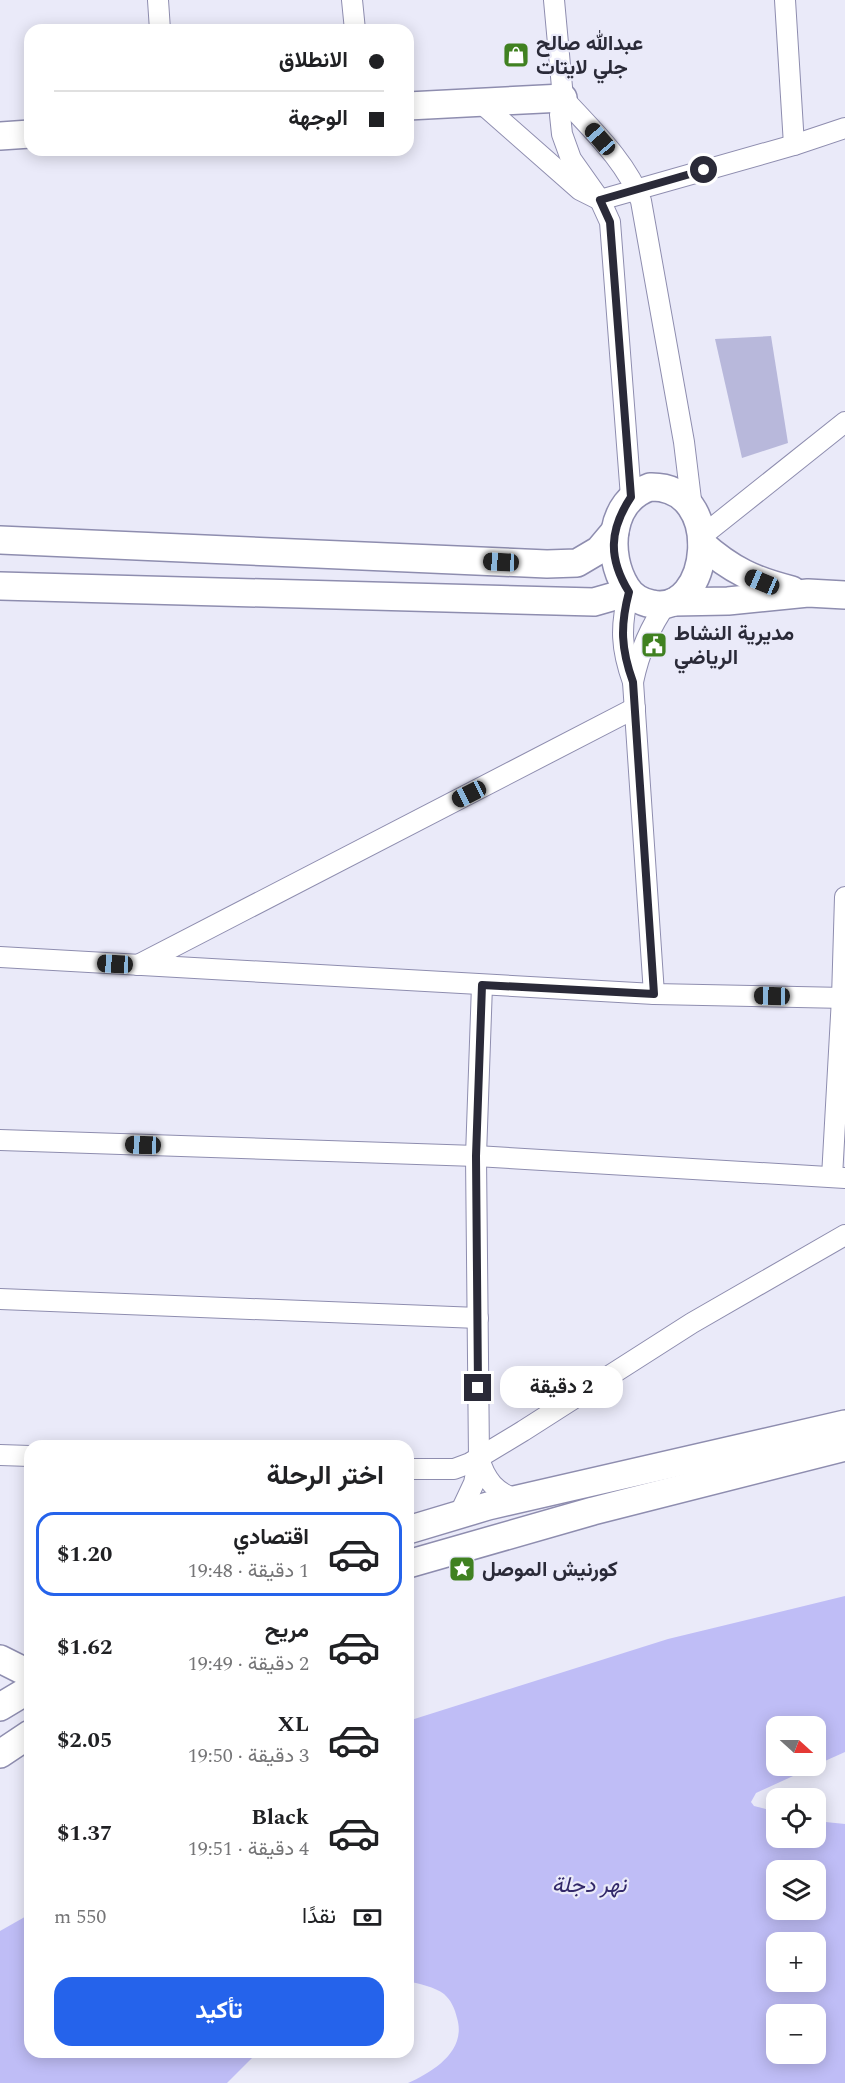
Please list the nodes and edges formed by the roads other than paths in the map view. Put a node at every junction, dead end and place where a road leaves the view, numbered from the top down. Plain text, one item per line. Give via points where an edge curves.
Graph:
1 (158, 0) edge
2 (352, 0) edge
3 (554, 0) edge
4 (785, 0) edge
5 (160, 24) edge
6 (354, 24) edge
7 (563, 98) junction
8 (480, 102) junction
9 (414, 106) edge
10 (845, 128) edge
11 (24, 134) edge
12 (0, 136) edge
13 (794, 145) junction
14 (636, 189) junction
15 (600, 200) junction
16 (845, 422) edge
17 (631, 497) junction
18 (692, 508) junction
19 (615, 531) junction
20 (1, 540) edge
21 (702, 540) junction
22 (13, 586) edge
23 (0, 592) edge
24 (629, 592) junction
25 (808, 593) junction
26 (845, 595) edge
27 (671, 603) junction
28 (633, 682) junction
29 (635, 708) junction
30 (845, 897) edge
31 (0, 957) edge
32 (138, 965) junction
33 (482, 985) junction
34 (654, 994) junction
35 (843, 998) edge
36 (0, 1140) edge
37 (476, 1156) junction
38 (839, 1177) edge
39 (845, 1235) edge
40 (0, 1299) edge
41 (478, 1318) junction
42 (845, 1424) edge
43 (845, 1447) edge
44 (0, 1455) edge
45 (24, 1456) edge
46 (479, 1458) junction
47 (414, 1469) edge
48 (518, 1500) junction
49 (459, 1515) junction
50 (414, 1528) edge
51 (414, 1562) edge
52 (0, 1659) edge
53 (24, 1671) edge
54 (24, 1693) edge
55 (0, 1707) edge
56 (24, 1738) edge
57 (0, 1754) edge

1 - 5 street
2 - 6 street
3 - 7 street
4 - 13 street
7 - 8 main road
7 - 14 street via 624,168
7 - 15 street via 560,115 566,146
8 - 9 main road
8 - 15 street via 580,190
10 - 13 street
11 - 12 main road
13 - 14 street
14 - 15 street
14 - 18 street via 684,442
15 - 17 street via 610,222
16 - 21 street
17 - 18 main road via 650,487 662,487 674,490
17 - 19 main road
18 - 21 main road
19 - 20 main road via 599,550 577,563 547,564
19 - 24 main road via 617,568
21 - 25 main road via 720,560 740,572 762,582
21 - 27 main road via 695,577 687,592
22 - 23 main road
22 - 24 main road via 594,602
24 - 27 main road via 642,602 658,606
24 - 28 street via 622,638
25 - 26 main road
25 - 27 main road via 728,602
27 - 28 street via 650,629
28 - 29 street
29 - 32 street
29 - 34 street
30 - 35 street
31 - 32 street
32 - 33 street
33 - 34 street
33 - 37 street
34 - 35 street
35 - 38 street
36 - 37 street
37 - 38 street
37 - 41 street
39 - 46 street via 692,1323
40 - 41 street
41 - 46 street
42 - 48 main road
43 - 51 main road via 593,1511
44 - 45 street
46 - 47 street via 454,1469
46 - 48 street via 488,1481 507,1497
46 - 49 street via 474,1483
48 - 49 main road
49 - 50 main road
52 - 53 main road
54 - 55 main road
56 - 57 main road

